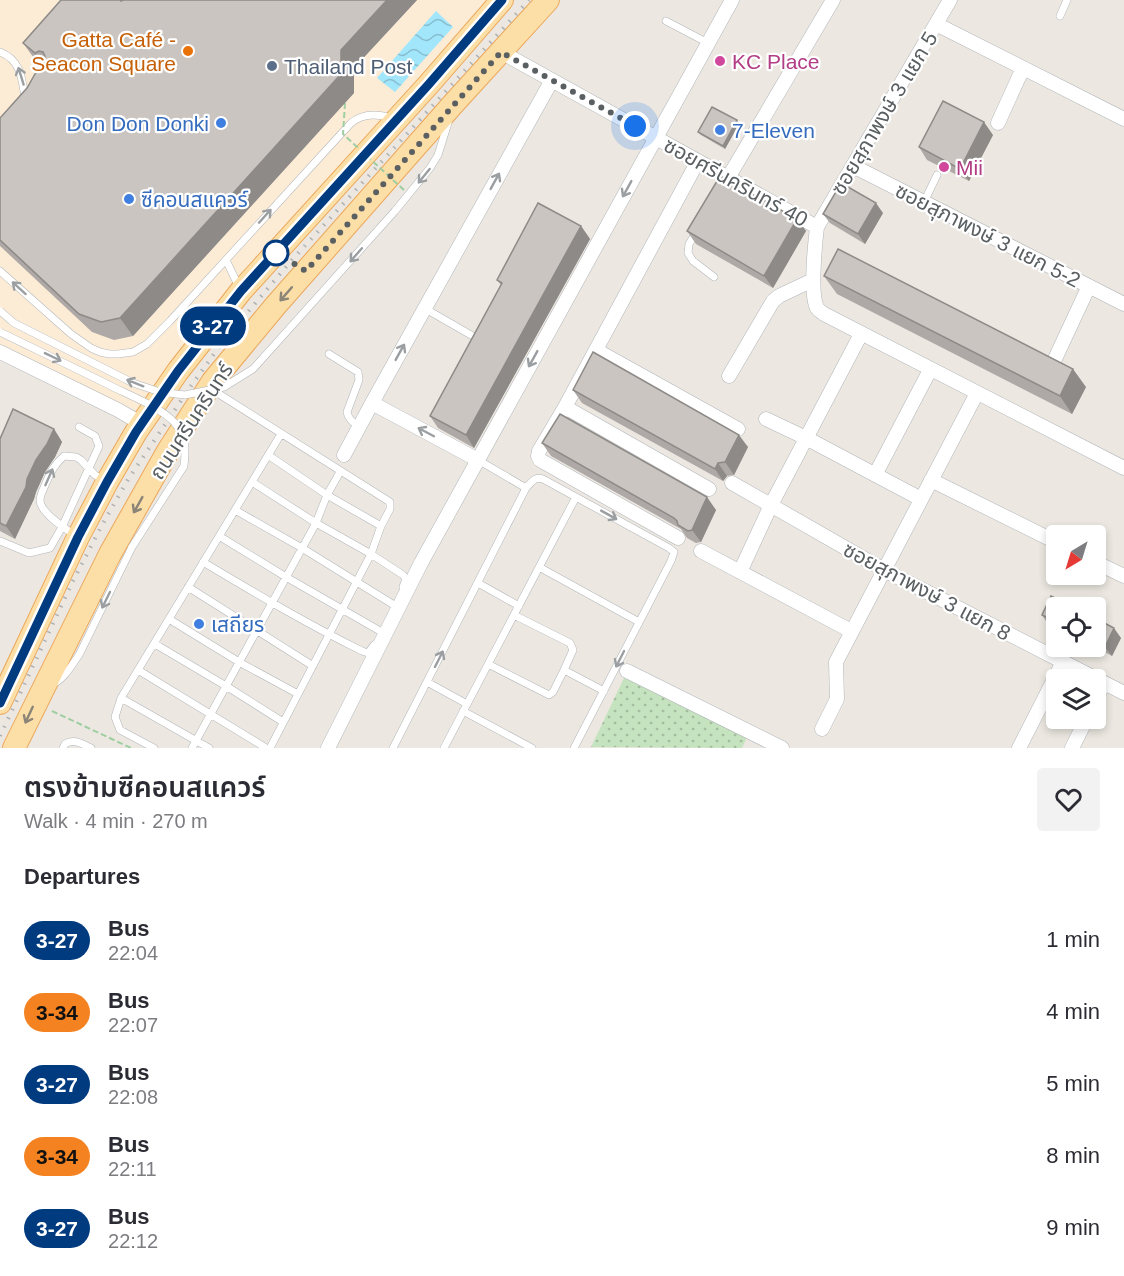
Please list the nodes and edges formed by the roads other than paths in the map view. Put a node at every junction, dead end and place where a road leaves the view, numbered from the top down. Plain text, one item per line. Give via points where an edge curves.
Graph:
1 (501, 0) edge
2 (549, 0) edge
3 (732, 0) edge
4 (833, 0) edge
5 (950, 0) edge
6 (1067, 0) edge
7 (1059, 16) dead end
8 (666, 21) dead end
9 (936, 24) junction
10 (708, 43) junction
11 (0, 52) edge
12 (501, 52) junction
13 (1023, 68) junction
14 (552, 80) junction
15 (28, 103) edge
16 (454, 103) junction
17 (396, 120) junction
18 (1124, 120) edge
19 (998, 123) dead end
20 (655, 137) junction
21 (698, 161) junction
22 (853, 166) junction
23 (937, 175) dead end
24 (725, 182) junction
25 (924, 202) junction
26 (701, 224) edge
27 (816, 227) junction
28 (226, 260) junction
29 (0, 271) edge
30 (714, 277) dead end
31 (813, 280) junction
32 (1089, 286) junction
33 (241, 291) junction
34 (1124, 304) edge
35 (424, 308) junction
36 (0, 311) edge
37 (0, 332) edge
38 (861, 334) junction
39 (471, 335) edge
40 (596, 350) junction
41 (0, 352) edge
42 (329, 354) dead end
43 (1054, 361) edge
44 (930, 370) junction
45 (729, 376) dead end
46 (209, 387) junction
47 (977, 393) junction
48 (372, 403) junction
49 (565, 407) junction
50 (766, 419) dead end
51 (142, 424) junction
52 (79, 427) dead end
53 (359, 427) junction
54 (738, 429) dead end
55 (281, 434) junction
56 (806, 438) junction
57 (268, 455) junction
58 (344, 455) dead end
59 (478, 460) junction
60 (1124, 468) edge
61 (340, 472) junction
62 (875, 475) junction
63 (98, 476) junction
64 (931, 480) junction
65 (252, 482) junction
66 (732, 483) dead end
67 (526, 488) junction
68 (709, 489) dead end
69 (327, 495) junction
70 (576, 497) junction
71 (921, 499) junction
72 (771, 506) junction
73 (235, 510) junction
74 (316, 523) junction
75 (381, 526) junction
76 (70, 532) junction
77 (219, 536) junction
78 (1046, 537) edge
79 (678, 538) edge
80 (0, 541) edge
81 (302, 548) junction
82 (701, 551) dead end
83 (370, 554) junction
84 (203, 562) junction
85 (539, 567) junction
86 (1106, 567) edge
87 (884, 570) junction
88 (740, 572) junction
89 (1124, 576) edge
90 (286, 577) junction
91 (356, 583) junction
92 (478, 583) junction
93 (188, 587) junction
94 (272, 603) junction
95 (394, 605) junction
96 (519, 606) junction
97 (342, 609) junction
98 (514, 615) junction
99 (169, 619) junction
100 (639, 622) junction
101 (257, 630) junction
102 (380, 631) junction
103 (851, 631) junction
104 (329, 635) junction
105 (155, 644) junction
106 (240, 662) junction
107 (1063, 662) junction
108 (488, 664) junction
109 (313, 666) junction
110 (1077, 669) edge
111 (138, 670) junction
112 (564, 670) junction
113 (627, 671) dead end
114 (427, 682) junction
115 (1106, 684) edge
116 (226, 686) junction
117 (604, 690) junction
118 (1124, 693) edge
119 (298, 694) junction
120 (39, 696) junction
121 (121, 698) junction
122 (0, 703) edge
123 (465, 708) junction
124 (211, 713) junction
125 (283, 722) junction
126 (822, 729) dead end
127 (1081, 729) edge
128 (194, 744) edge
129 (14, 748) edge
130 (63, 748) edge
131 (91, 748) edge
132 (154, 748) edge
133 (208, 748) edge
134 (268, 748) edge
135 (328, 748) edge
136 (393, 748) edge
137 (444, 748) edge
138 (532, 748) edge
139 (574, 748) edge
140 (782, 748) edge
141 (1019, 748) edge
142 (1072, 748) edge

1 - 17 main road, ถนนศรีนครินทร์
2 - 12 main road, ถนนศรีนครินทร์
3 - 10 street
4 - 24 street
5 - 9 street, ซอยสุภาพงษ์ 3 แยก 5
6 - 7 lane
8 - 10 lane
9 - 13 street
9 - 22 street, ซอยสุภาพงษ์ 3 แยก 5
10 - 20 street
15 -> 11 lane via 16,63
12 - 14 street, ซอยศรีนครินทร์ 40
12 - 16 main road, ถนนศรีนครินทร์
13 - 18 street
13 - 19 street
14 - 20 street, ซอยศรีนครินทร์ 40
35 -> 14 street
16 -> 36 lane, bridge via 438,155 430,168 253,369 224,387 185,394 160,392 133,383 14,323
16 -> 46 main road, ถนนศรีนครินทร์
28 -> 17 lane via 357,118 371,114
17 - 33 main road, ถนนศรีนครินทร์
20 - 21 street, ซอยศรีนครินทร์ 40
20 -> 59 street
21 - 24 street, ซอยศรีนครินทร์ 40
21 - 40 street
22 - 25 street, ซอยสุภาพงษ์ 3 แยก 5-2
22 - 27 street, ซอยสุภาพงษ์ 3 แยก 5
23 - 25 lane
24 - 27 street, ซอยศรีนครินทร์ 40
25 - 32 street, ซอยสุภาพงษ์ 3 แยก 5-2
26 - 30 lane via 689,243 688,253
27 - 31 street, ซอยศรีนครินทร์ 40
28 -> 29 lane via 147,344 118,354 100,352 81,342
28 - 33 lane
31 - 38 street, ซอยศรีนครินทร์ 40 via 818,310
31 - 45 street via 773,301
32 - 34 street, ซอยสุภาพงษ์ 3 แยก 5-2
32 - 43 street
33 - 51 main road, ถนนศรีนครินทร์
35 - 39 lane
48 -> 35 street
37 -> 120 lane, bridge via 165,415 175,423 186,451 184,466 132,547 79,655 60,681
38 - 44 street, ซอยศรีนครินทร์ 40
38 - 56 street
40 - 49 street
40 - 54 street
41 - 51 street
42 - 53 lane via 359,374 347,412
44 - 47 street, ซอยศรีนครินทร์ 40
44 - 62 street
46 - 55 lane
46 -> 120 main road, ถนนศรีนครินทร์ via 110,554
47 - 60 street, ซอยศรีนครินทร์ 40
47 - 64 street
48 - 53 street
59 -> 48 street
49 - 68 street
49 - 79 street via 539,451 540,460
50 - 56 street
51 - 63 main road, ถนนศรีนครินทร์
52 - 63 lane via 95,436 99,446
53 - 58 street
55 - 57 lane
55 - 61 lane
56 - 62 street
56 - 72 street
57 - 65 lane
57 - 69 lane
59 - 67 lane
59 - 135 street
61 - 69 lane
61 - 75 lane via 390,502
62 - 71 street
63 - 76 main road, ถนนศรีนครินทร์
76 -> 63 lane via 40,504 55,464 64,456 76,457
64 - 71 street
64 - 78 street
65 - 73 lane
65 - 74 lane
66 - 72 street, ซอยสุภาพงษ์ 3 แยก 8
67 - 70 lane via 538,478
67 - 92 lane
69 - 74 lane
69 - 75 lane
70 - 85 lane
70 -> 100 lane via 673,551
71 - 87 street
72 - 87 street, ซอยสุภาพงษ์ 3 แยก 8
72 - 88 street
73 - 77 lane
73 - 81 lane
74 - 81 lane
74 - 83 lane
75 - 83 lane
76 - 80 lane via 39,552 29,553
76 - 122 main road, ถนนศรีนครินทร์
77 - 84 lane
77 - 90 lane
81 - 90 lane
81 - 91 lane
82 - 88 street
83 - 91 lane
83 - 95 lane via 406,579
84 - 93 lane
84 - 94 lane
85 - 96 lane
85 - 100 lane
86 - 89 street
87 - 103 street
87 - 107 street, ซอยสุภาพงษ์ 3 แยก 8
88 - 103 street
90 - 94 lane
90 - 97 lane
91 - 95 lane
91 - 97 lane
92 - 96 lane
114 -> 92 lane
93 - 99 lane
93 - 101 lane
94 - 101 lane
94 - 104 lane
95 - 102 lane
96 - 98 lane
97 - 102 lane
97 - 104 lane
98 - 108 lane
98 - 112 lane via 572,644
99 - 105 lane
99 - 106 lane
100 -> 117 lane
101 - 106 lane
101 - 109 lane
102 - 104 lane via 368,653
103 - 126 street via 836,662 837,699
104 - 109 lane
105 - 111 lane
105 - 116 lane
106 - 116 lane
106 - 119 lane
107 - 110 street, ซอยสุภาพงษ์ 3 แยก 8
107 - 141 street
108 - 112 lane via 549,695
108 - 123 lane
109 - 119 lane
111 - 121 lane
111 - 124 lane
112 - 117 lane
113 - 140 street
114 - 123 lane
114 - 136 lane
115 - 118 street, ซอยสุภาพงษ์ 3 แยก 8
116 - 124 lane
116 - 125 lane
117 - 139 lane
119 - 125 lane
120 -> 129 main road, ถนนศรีนครินทร์
121 - 128 lane
121 - 132 lane via 115,717 120,730
123 - 137 lane
123 - 138 lane
124 - 128 lane
124 - 134 lane
125 - 134 lane
127 - 142 street
128 - 133 lane
130 - 131 lane via 72,741

